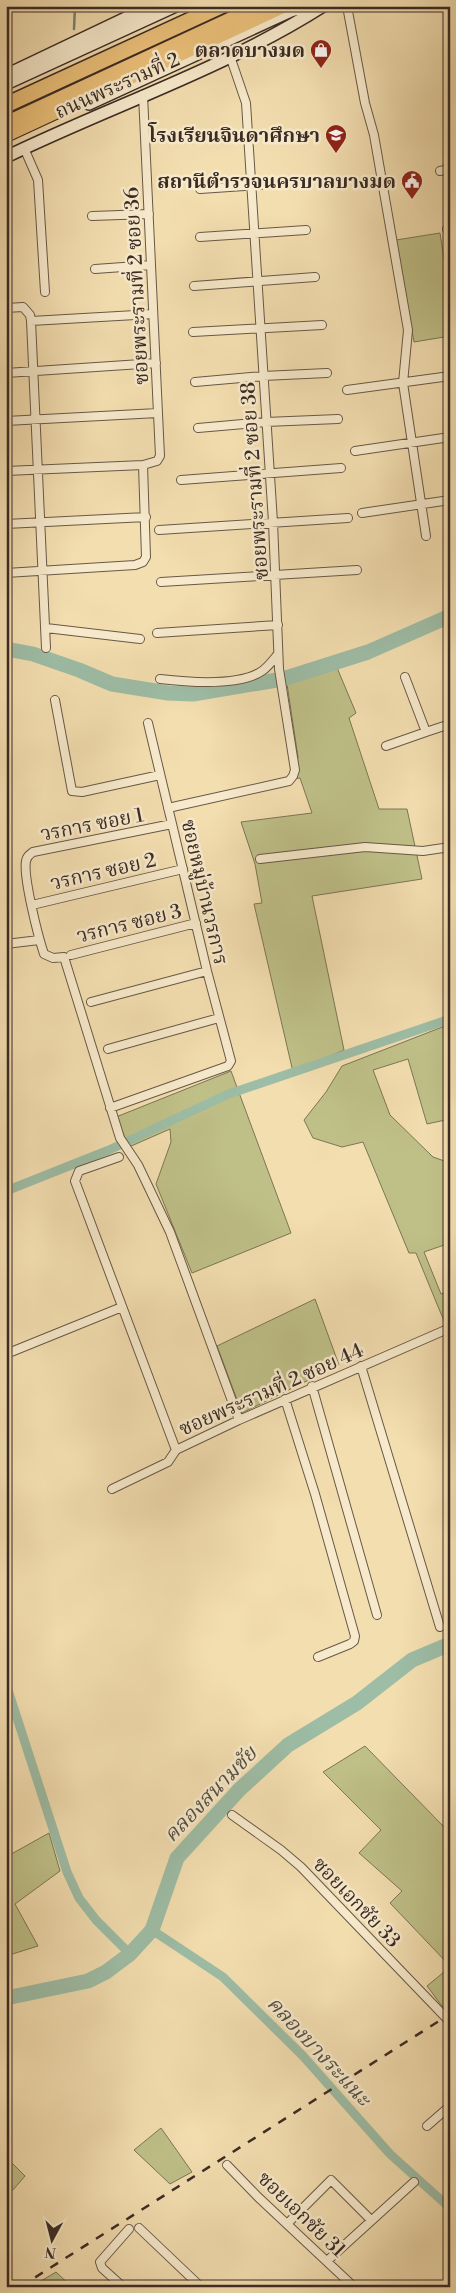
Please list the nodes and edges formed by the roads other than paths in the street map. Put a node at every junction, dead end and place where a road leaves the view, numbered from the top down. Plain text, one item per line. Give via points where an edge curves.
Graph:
1 (150, 6) edge
2 (176, 6) edge
3 (214, 6) edge
4 (222, 6) edge
5 (262, 6) edge
6 (284, 6) edge
7 (309, 6) edge
8 (323, 6) edge
9 (347, 6) edge
10 (230, 56) junction
11 (6, 75) edge
12 (6, 84) edge
13 (143, 95) junction
14 (6, 101) edge
15 (6, 105) edge
16 (6, 124) edge
17 (6, 134) edge
18 (6, 142) edge
19 (24, 148) junction
20 (6, 157) edge
21 (450, 169) edge
22 (440, 171) dead end
23 (301, 182) dead end
24 (251, 186) junction
25 (200, 189) dead end
26 (148, 214) junction
27 (92, 216) dead end
28 (306, 230) dead end
29 (253, 232) junction
30 (200, 237) dead end
31 (151, 265) junction
32 (95, 269) dead end
33 (315, 276) dead end
34 (257, 282) junction
35 (194, 286) dead end
36 (45, 292) dead end
37 (6, 308) edge
38 (153, 314) junction
39 (31, 320) junction
40 (322, 325) dead end
41 (260, 328) junction
42 (193, 332) dead end
43 (156, 363) junction
44 (33, 371) junction
45 (6, 373) edge
46 (327, 373) dead end
47 (264, 376) junction
48 (450, 376) edge
49 (195, 382) dead end
50 (403, 382) junction
51 (347, 390) dead end
52 (158, 413) junction
53 (338, 419) dead end
54 (35, 420) junction
55 (6, 421) edge
56 (266, 422) junction
57 (198, 428) dead end
58 (450, 437) edge
59 (413, 442) junction
60 (355, 451) dead end
61 (143, 464) junction
62 (342, 468) dead end
63 (38, 470) junction
64 (6, 471) edge
65 (269, 473) junction
66 (180, 480) dead end
67 (450, 500) edge
68 (420, 504) junction
69 (362, 512) dead end
70 (146, 517) junction
71 (348, 518) dead end
72 (40, 522) junction
73 (273, 522) junction
74 (6, 524) edge
75 (159, 530) dead end
76 (426, 536) dead end
77 (44, 570) junction
78 (357, 570) dead end
79 (6, 573) edge
80 (276, 575) junction
81 (160, 582) dead end
82 (278, 626) junction
83 (46, 628) junction
84 (158, 633) dead end
85 (140, 639) dead end
86 (46, 648) dead end
87 (278, 654) junction
88 (405, 677) dead end
89 (160, 679) dead end
90 (55, 700) dead end
91 (148, 724) dead end
92 (450, 724) edge
93 (426, 732) junction
94 (386, 746) dead end
95 (160, 775) junction
96 (168, 808) junction
97 (172, 824) junction
98 (450, 847) edge
99 (260, 859) dead end
100 (183, 869) junction
101 (32, 904) junction
102 (196, 923) junction
103 (39, 940) junction
104 (6, 944) edge
105 (67, 956) junction
106 (207, 971) junction
107 (91, 1002) dead end
108 (219, 1018) junction
109 (108, 1049) dead end
110 (110, 1108) junction
111 (119, 1157) dead end
112 (122, 1307) junction
113 (450, 1328) edge
114 (6, 1354) edge
115 (361, 1366) junction
116 (312, 1386) junction
117 (286, 1399) junction
118 (239, 1420) junction
119 (176, 1450) junction
120 (112, 1490) dead end
121 (378, 1615) dead end
122 (440, 1627) dead end
123 (318, 1656) dead end
124 (232, 1815) dead end
125 (450, 2022) edge
126 (450, 2106) edge
127 (427, 2126) dead end
128 (228, 2165) dead end
129 (414, 2182) dead end
130 (371, 2220) junction
131 (287, 2224) junction
132 (129, 2228) dead end
133 (139, 2228) dead end
134 (327, 2261) junction
135 (123, 2287) edge
136 (201, 2287) edge
137 (354, 2287) edge

1 - 11 main road
2 - 12 main road
3 - 14 highway, ถนนพระรามที่ 2
4 - 15 highway
5 - 16 highway
6 - 17 highway, ถนนพระรามที่ 2
7 - 18 main road
8 - 10 main road, ถนนพระรามที่ 2 via 292,26
9 - 50 street via 374,135 408,330
10 - 13 main road, ถนนพระรามที่ 2
10 - 24 street, ซอยพระรามที่ 2 ซอย 38 via 246,103
13 - 19 main road, ถนนพระรามที่ 2
13 - 26 street, ซอยพระรามที่ 2 ซอย 36
19 - 20 main road, ถนนพระรามที่ 2
19 - 36 street via 38,180
21 - 22 street
23 - 24 street
24 - 25 street
24 - 29 street, ซอยพระรามที่ 2 ซอย 38
26 - 27 street
26 - 31 street, ซอยพระรามที่ 2 ซอย 36
28 - 29 street
29 - 30 street
29 - 34 street, ซอยพระรามที่ 2 ซอย 38
31 - 32 street
31 - 38 street, ซอยพระรามที่ 2 ซอย 36
33 - 34 street
34 - 35 street
34 - 41 street, ซอยพระรามที่ 2 ซอย 38
37 - 39 street via 23,307
38 - 39 street
38 - 43 street, ซอยพระรามที่ 2 ซอย 36
39 - 44 street
40 - 41 street
41 - 42 street
41 - 47 street, ซอยพระรามที่ 2 ซอย 38
43 - 44 street
43 - 52 street, ซอยพระรามที่ 2 ซอย 36
44 - 45 street
44 - 54 street
46 - 47 street
47 - 49 street
47 - 56 street, ซอยพระรามที่ 2 ซอย 38
48 - 50 street
50 - 51 street
50 - 59 street
52 - 54 street
52 - 61 street, ซอยพระรามที่ 2 ซอย 36 via 160,456 157,461
53 - 56 street
54 - 55 street
54 - 63 street
56 - 57 street
56 - 65 street, ซอยพระรามที่ 2 ซอย 38
58 - 59 street
59 - 60 street
59 - 68 street
61 - 63 street
61 - 70 street
62 - 65 street
63 - 64 street
63 - 72 street
65 - 66 street
65 - 73 street, ซอยพระรามที่ 2 ซอย 38
67 - 68 street
68 - 69 street
68 - 76 street
70 - 72 street
70 - 77 street via 146,557 143,562
71 - 73 street
72 - 74 street
72 - 77 street
73 - 75 street
73 - 80 street, ซอยพระรามที่ 2 ซอย 38
77 - 79 street
77 - 83 street
78 - 80 street
80 - 81 street
80 - 82 street, ซอยพระรามที่ 2 ซอย 38
82 - 84 street
82 - 87 street, ซอยพระรามที่ 2 ซอย 38
83 - 85 street
83 - 86 street
87 - 89 street via 263,671 225,681 198,683
87 - 96 street, ซอยพระรามที่ 2 ซอย 38 via 295,770 293,776 289,781
88 - 93 street
90 - 95 street via 72,791 82,792
91 - 95 street, ซอยหมู่บ้านวรการ
92 - 93 street
93 - 94 street
95 - 96 street, ซอยหมู่บ้านวรการ
96 - 97 street, ซอยหมู่บ้านวรการ
97 - 100 street, ซอยหมู่บ้านวรการ
97 - 101 street, วรการ ซอย 1 via 33,852 25,863
98 - 99 street via 423,851 365,847
100 - 101 street, วรการ ซอย 2
100 - 102 street, ซอยหมู่บ้านวรการ
101 - 103 street
102 - 105 street, วรการ ซอย 3
102 - 106 street, ซอยหมู่บ้านวรการ
103 - 104 street
103 - 105 street, วรการ ซอย 3 via 44,954 53,958
105 - 110 street
106 - 107 street
106 - 108 street, ซอยหมู่บ้านวรการ
108 - 109 street
108 - 110 street, ซอยหมู่บ้านวรการ via 230,1053 228,1066
110 - 118 street via 120,1138 138,1165 170,1232
111 - 112 street via 79,1171 74,1181
112 - 114 street
112 - 119 street
113 - 115 street, ซอยพระรามที่ 2 ซอย 44
115 - 116 street, ซอยพระรามที่ 2 ซอย 44
115 - 122 street
116 - 117 street, ซอยพระรามที่ 2 ซอย 44
116 - 121 street
117 - 118 street, ซอยพระรามที่ 2 ซอย 44
117 - 123 street via 355,1636 350,1644
118 - 119 street, ซอยพระรามที่ 2 ซอย 44
119 - 120 street, ซอยพระรามที่ 2 ซอย 44 via 168,1462
124 - 125 street, ซอยเอกชัย 33 via 301,1867
126 - 127 street
128 - 131 street, ซอยเอกชัย 31
129 - 130 street
130 - 131 street via 331,2180
130 - 134 street
131 - 134 street, ซอยเอกชัย 31
132 - 135 street via 100,2262 102,2268
133 - 136 street
134 - 137 street, ซอยเอกชัย 31

